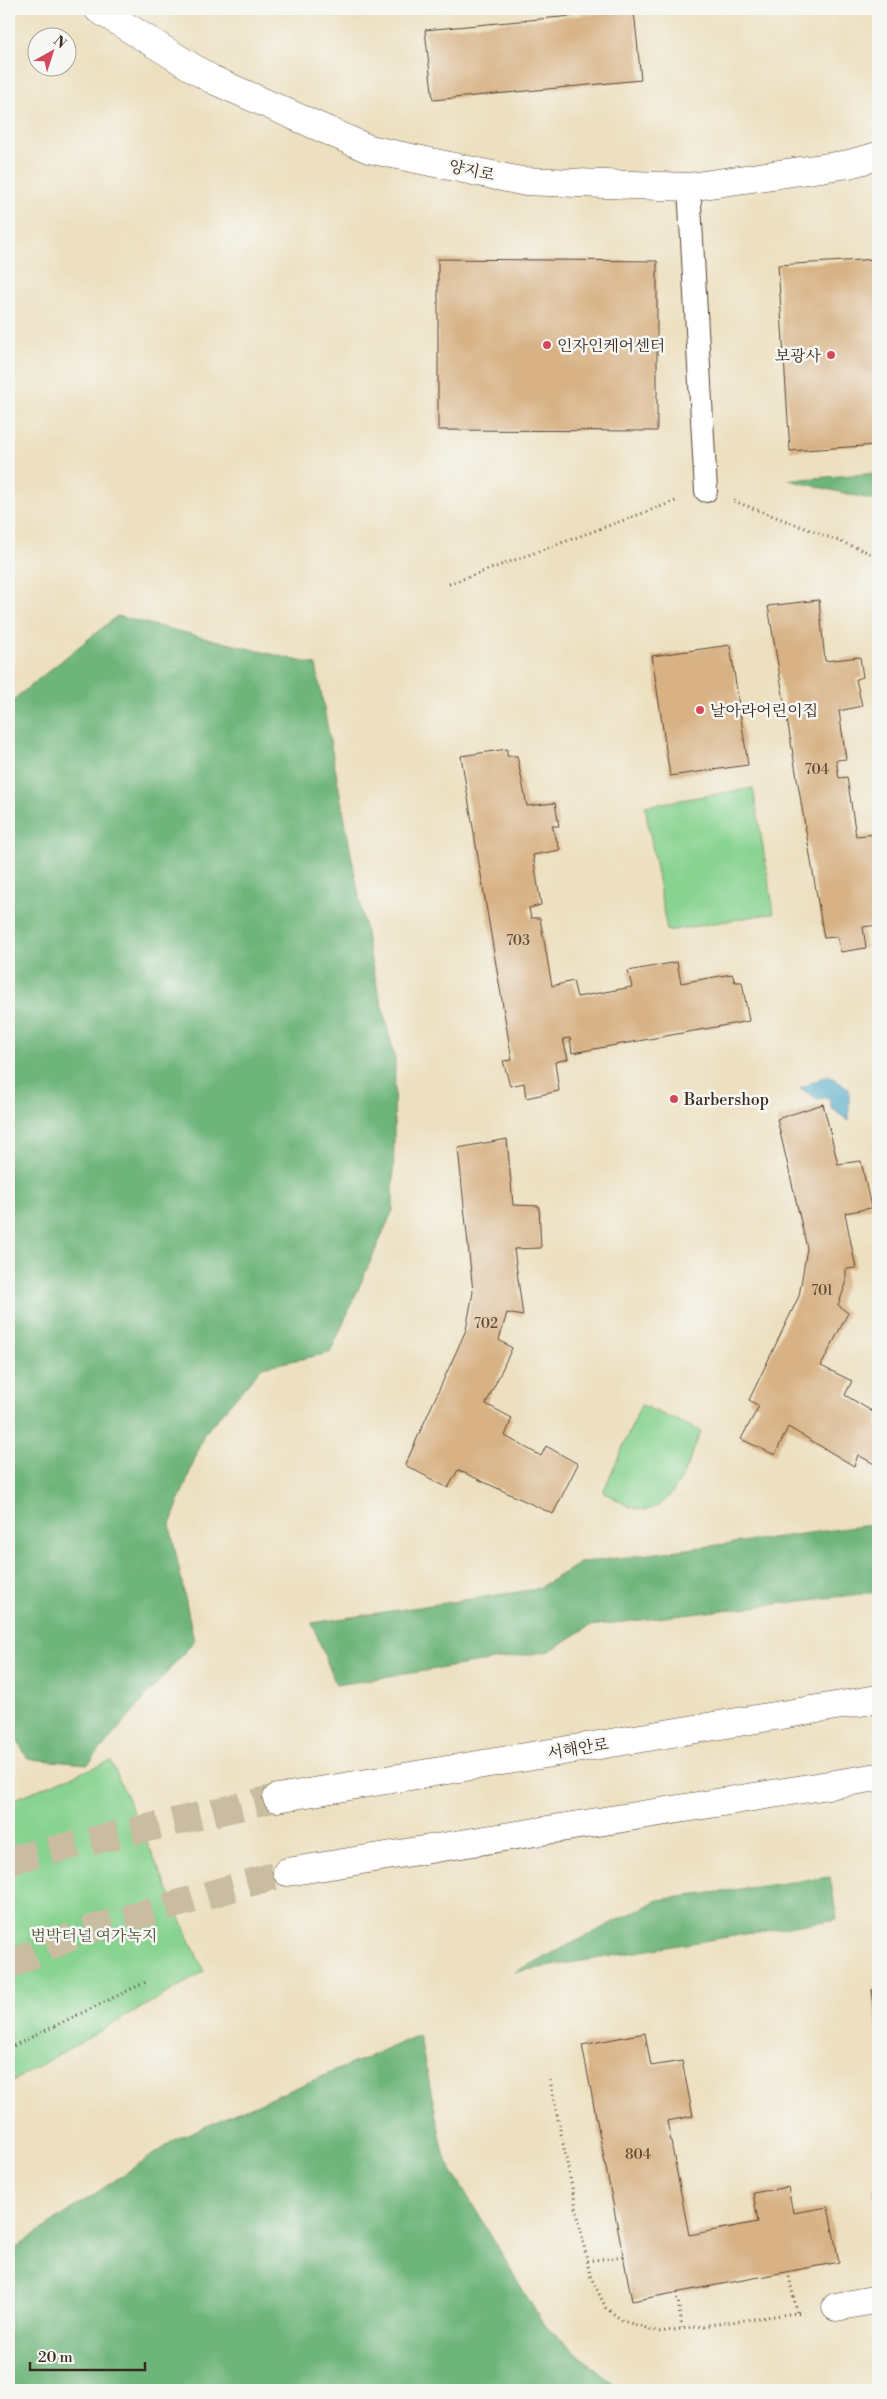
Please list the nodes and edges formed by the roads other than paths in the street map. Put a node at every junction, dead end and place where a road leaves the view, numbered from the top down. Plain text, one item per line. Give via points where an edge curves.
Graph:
1 (98, 9) edge
2 (878, 156) edge
3 (689, 187) junction
4 (706, 490) road end
5 (878, 1699) edge
6 (878, 1777) edge
7 (277, 1798) tunnel mouth
8 (287, 1872) tunnel mouth
9 (878, 2299) edge
10 (836, 2307) road end

1 - 3 main road, 양지로 via 211,79 369,149 521,181
2 - 3 main road, 양지로 via 849,164
3 - 4 lane
5 - 7 main road, 서해안로
6 - 8 main road
9 - 10 main road

